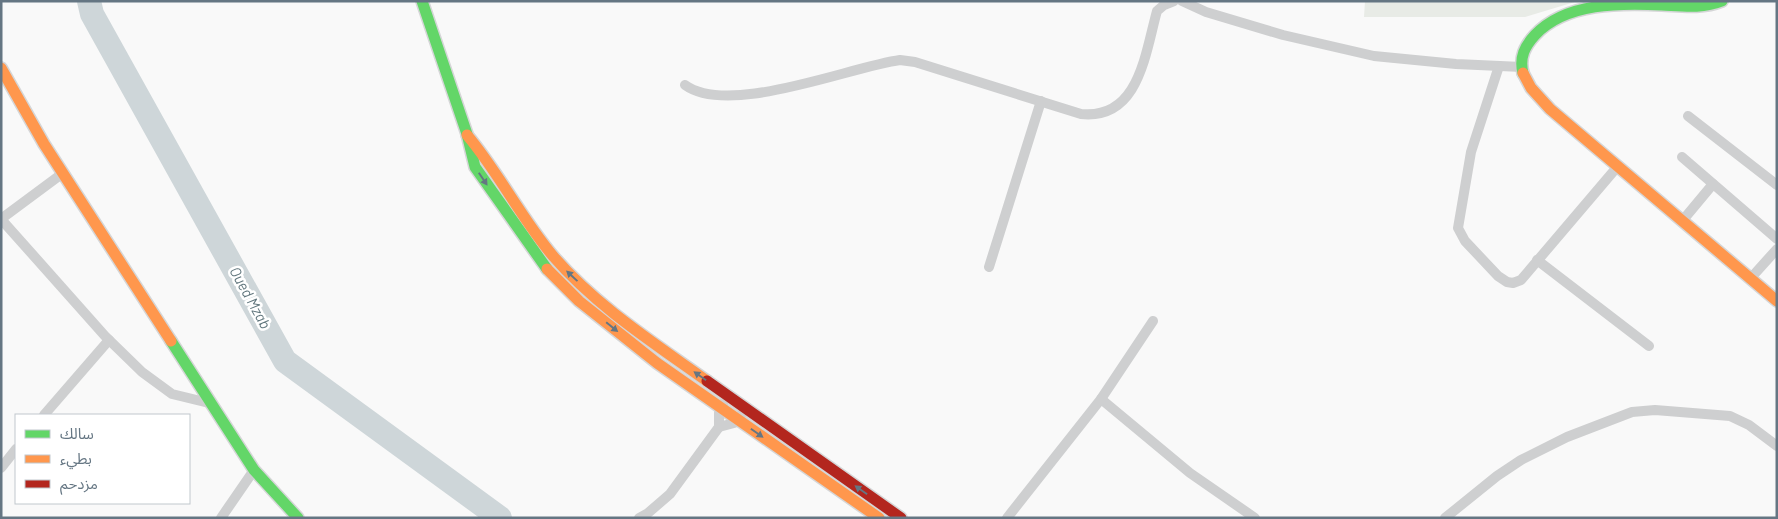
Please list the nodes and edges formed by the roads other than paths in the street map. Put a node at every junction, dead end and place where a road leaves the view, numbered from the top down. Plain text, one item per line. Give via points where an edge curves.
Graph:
1 (422, 1) edge
2 (1174, 1) edge
3 (1182, 1) edge
4 (1722, 1) edge
5 (1169, 2) edge
6 (1499, 66) junction
7 (1522, 67) junction
8 (1, 68) edge
9 (685, 85) dead end
10 (1041, 102) junction
11 (1688, 116) dead end
12 (467, 134) junction
13 (1682, 157) dead end
14 (1618, 166) junction
15 (63, 173) junction
16 (1713, 184) junction
17 (1777, 185) edge
18 (1, 219) edge
19 (1684, 220) junction
20 (1777, 239) edge
21 (1777, 249) edge
22 (1537, 260) junction
23 (989, 267) dead end
24 (1750, 279) junction
25 (1777, 301) edge
26 (1153, 321) dead end
27 (109, 340) junction
28 (1649, 346) dead end
29 (728, 396) junction
30 (1101, 399) junction
31 (210, 403) junction
32 (721, 408) junction
33 (745, 408) junction
34 (45, 414) edge
35 (738, 419) junction
36 (719, 427) junction
37 (1777, 446) edge
38 (15, 450) edge
39 (1, 468) edge
40 (254, 470) junction
41 (221, 518) edge
42 (298, 518) edge
43 (639, 518) edge
44 (879, 518) edge
45 (901, 518) edge
46 (1008, 518) edge
47 (1255, 518) edge
48 (1445, 518) edge

1 - 12 main road
2 - 5 street
3 - 6 street via 1206,12 1374,56
4 - 7 main road via 1692,7 1615,4 1570,15 1534,35 1526,46
5 - 10 street via 1157,11 1137,79 1125,100 1101,114 1091,115
6 - 7 street
6 - 22 street via 1471,152 1458,228 1465,241 1506,282 1521,280
7 - 14 main road via 1527,84 1544,103
8 - 15 main road
9 - 10 street via 712,96 752,93 900,60
10 - 23 street
11 - 17 street
29 -> 12 main road via 663,350 567,271 536,233 482,151
12 -> 32 main road via 472,160 479,173 548,270 579,301 657,363
13 - 16 street
14 - 19 main road
14 - 22 street
15 - 18 street
15 - 31 main road
16 - 19 street
16 - 20 street
18 - 27 street
19 - 24 main road
21 - 24 street
22 - 28 street
24 - 25 main road
26 - 30 street
27 - 31 street via 162,389
27 - 34 street
29 - 32 street
29 - 33 main road
30 - 46 street
30 - 47 street via 1190,473
31 - 40 main road
32 - 35 main road
32 - 36 street
33 - 35 street
45 -> 33 main road
35 - 36 street
35 -> 44 main road
36 - 43 street via 670,494
37 - 48 street via 1749,424 1730,416 1655,410 1632,412 1567,437 1521,460
38 - 39 street
40 - 41 street
40 - 42 main road

